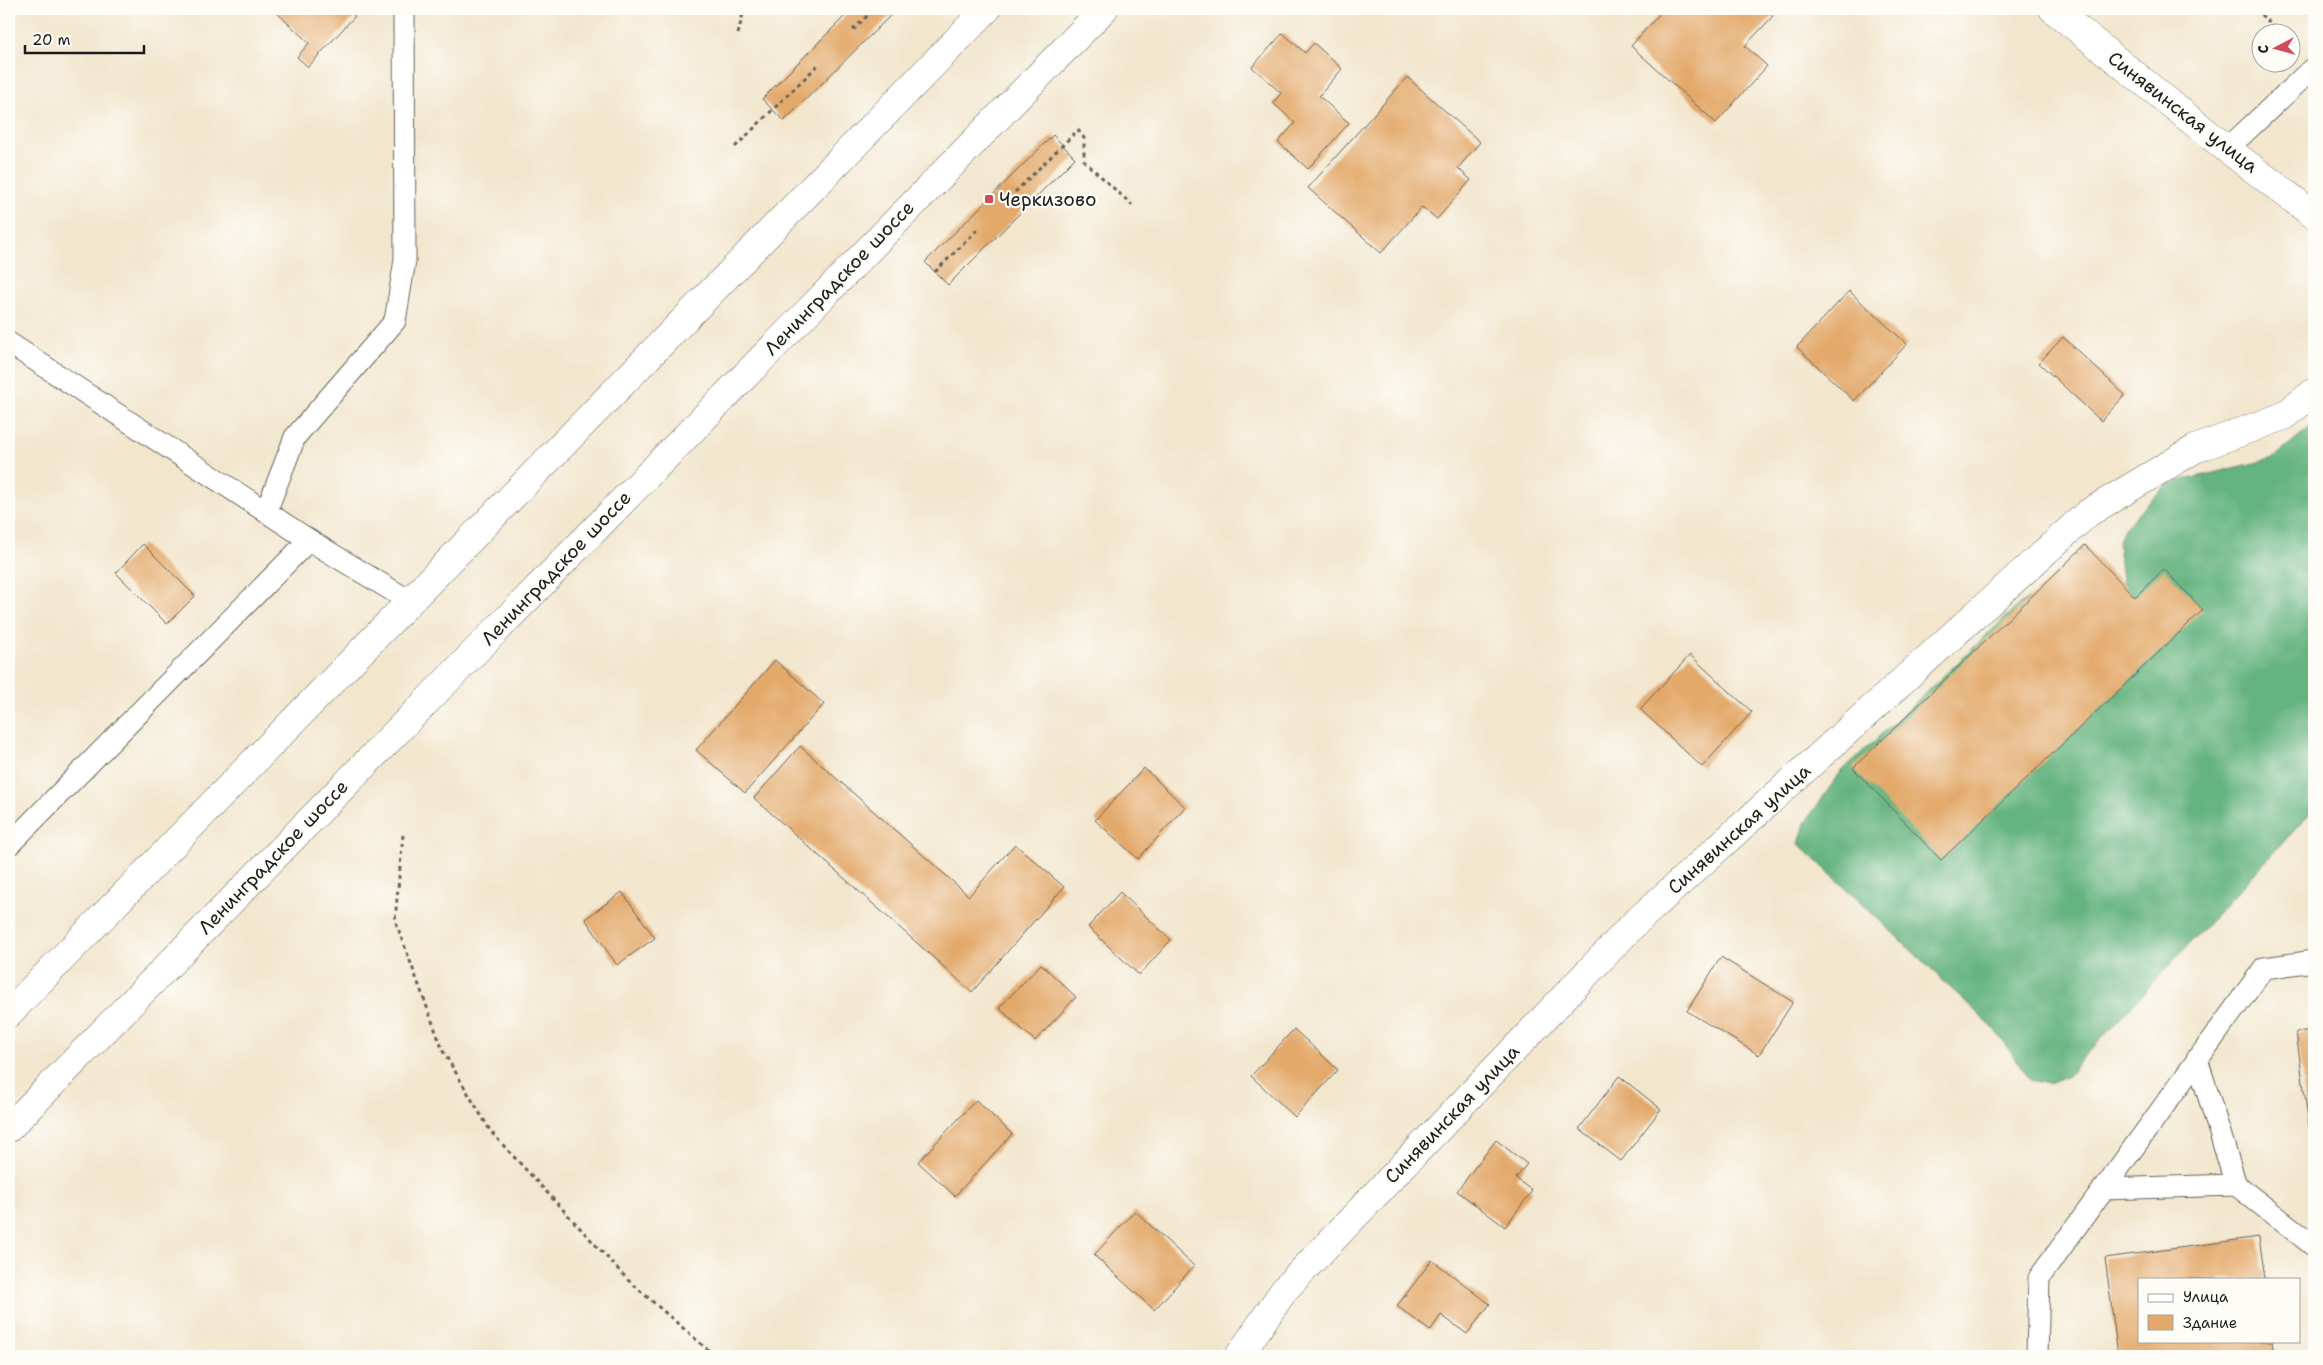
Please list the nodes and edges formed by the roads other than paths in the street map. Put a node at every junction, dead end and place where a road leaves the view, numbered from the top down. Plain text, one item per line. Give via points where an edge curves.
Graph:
1 (404, 9) edge
2 (987, 9) edge
3 (1104, 9) edge
4 (2053, 9) edge
5 (2314, 67) edge
6 (2227, 148) junction
7 (2314, 215) edge
8 (9, 343) edge
9 (2314, 392) edge
10 (266, 512) junction
11 (309, 540) junction
12 (411, 602) junction
13 (9, 845) edge
14 (2314, 961) edge
15 (9, 1013) edge
16 (2197, 1059) junction
17 (9, 1128) edge
18 (2236, 1185) junction
19 (2104, 1189) junction
20 (2314, 1246) edge
21 (1239, 1356) edge
22 (2037, 1356) edge

1 - 10 lane via 405,260 395,321 294,437
2 - 12 main road
3 - 17 main road, Ленинградское шоссе
4 - 6 main road, Синявинская улица
5 - 6 lane
6 - 7 main road, Синявинская улица
8 - 10 lane
9 - 21 main road, Синявинская улица via 2284,416 2195,449 2088,513 1635,923 1285,1288
10 - 11 lane
11 - 12 lane
11 - 13 lane
12 - 15 main road
14 - 16 lane via 2264,968
16 - 18 lane
16 - 19 lane
18 - 19 lane
18 - 20 lane
19 - 22 lane via 2039,1278

